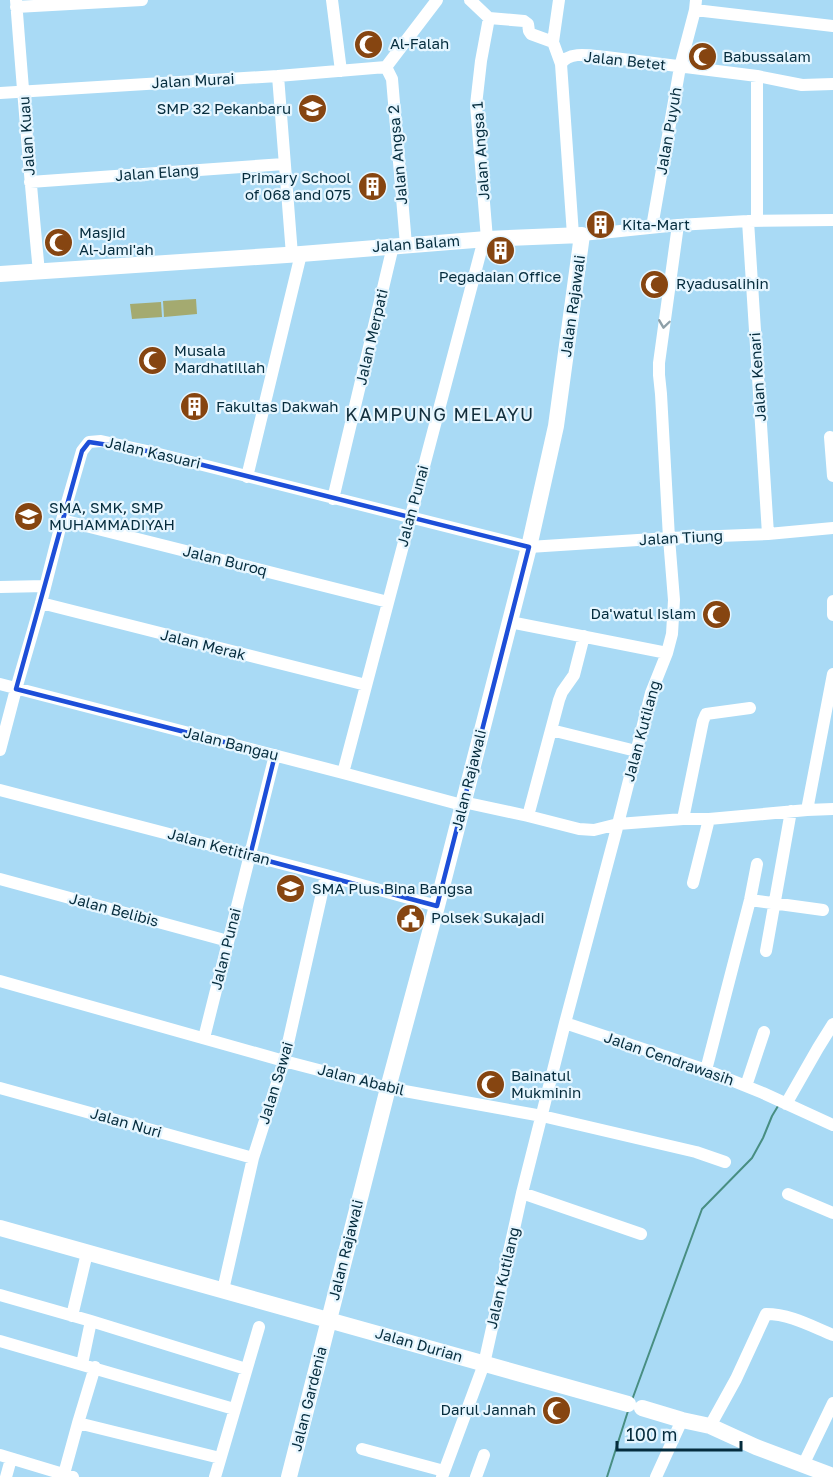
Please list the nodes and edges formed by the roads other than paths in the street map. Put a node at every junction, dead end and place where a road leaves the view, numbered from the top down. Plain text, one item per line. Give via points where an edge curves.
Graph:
1 (142, 0) edge
2 (332, 0) edge
3 (436, 0) edge
4 (470, 0) edge
5 (559, 0) edge
6 (16, 3) edge
7 (695, 5) edge
8 (489, 18) junction
9 (833, 26) edge
10 (553, 42) junction
11 (561, 64) junction
12 (386, 67) junction
13 (680, 67) junction
14 (341, 71) junction
15 (278, 76) junction
16 (757, 76) junction
17 (833, 84) edge
18 (24, 91) junction
19 (0, 93) edge
20 (284, 164) junction
21 (30, 182) junction
22 (833, 220) edge
23 (752, 221) junction
24 (678, 225) junction
25 (652, 227) junction
26 (578, 235) junction
27 (485, 239) junction
28 (400, 246) junction
29 (297, 254) junction
30 (39, 272) junction
31 (0, 274) edge
32 (830, 438) dead end
33 (833, 476) edge
34 (247, 477) junction
35 (333, 499) junction
36 (411, 517) junction
37 (62, 520) junction
38 (833, 528) edge
39 (768, 534) junction
40 (669, 538) junction
41 (529, 547) junction
42 (45, 586) junction
43 (0, 587) edge
44 (388, 602) junction
45 (41, 603) junction
46 (833, 604) edge
47 (833, 615) edge
48 (510, 622) junction
49 (584, 636) junction
50 (667, 653) junction
51 (833, 674) edge
52 (0, 684) edge
53 (366, 686) junction
54 (16, 688) junction
55 (750, 708) dead end
56 (551, 730) junction
57 (0, 750) edge
58 (636, 751) junction
59 (275, 755) junction
60 (343, 773) junction
61 (0, 790) edge
62 (463, 804) junction
63 (833, 809) edge
64 (807, 810) junction
65 (791, 811) junction
66 (528, 816) junction
67 (683, 819) junction
68 (709, 819) junction
69 (618, 824) junction
70 (250, 856) junction
71 (757, 864) dead end
72 (326, 875) junction
73 (0, 879) edge
74 (693, 883) dead end
75 (750, 900) junction
76 (774, 904) junction
77 (437, 906) junction
78 (823, 910) dead end
79 (228, 941) junction
80 (766, 951) dead end
81 (0, 981) edge
82 (565, 1023) junction
83 (833, 1024) edge
84 (764, 1032) dead end
85 (204, 1038) junction
86 (285, 1060) junction
87 (706, 1070) junction
88 (746, 1086) junction
89 (0, 1088) edge
90 (388, 1088) junction
91 (785, 1104) junction
92 (542, 1116) junction
93 (833, 1125) edge
94 (253, 1158) junction
95 (725, 1162) dead end
96 (522, 1193) junction
97 (788, 1194) dead end
98 (833, 1213) edge
99 (0, 1228) edge
100 (641, 1234) dead end
101 (87, 1252) junction
102 (223, 1290) junction
103 (0, 1295) edge
104 (72, 1316) junction
105 (328, 1320) junction
106 (91, 1322) junction
107 (258, 1327) dead end
108 (833, 1335) edge
109 (0, 1341) edge
110 (484, 1364) junction
111 (88, 1366) junction
112 (246, 1369) junction
113 (833, 1403) edge
114 (234, 1409) junction
115 (682, 1420) junction
116 (833, 1421) edge
117 (78, 1423) junction
118 (710, 1426) junction
119 (362, 1449) dead end
120 (484, 1455) dead end
121 (5, 1457) edge
122 (220, 1458) junction
123 (805, 1472) edge
124 (443, 1474) edge
125 (69, 1476) edge
126 (833, 1476) edge
127 (6, 1477) edge
128 (215, 1477) edge
129 (289, 1477) edge
130 (476, 1477) edge
131 (656, 1477) edge

1 - 6 street
2 - 14 street
3 - 12 street
4 - 8 street
5 - 10 street
6 - 18 street, Jalan Kuau
7 - 9 street
7 - 13 street, Jalan Puyuh
8 - 10 street via 524,21 531,34
8 - 27 street, Jalan Angsa 1 via 476,105
10 - 11 street
11 - 13 street, Jalan Betet via 569,56 584,56
11 - 26 street, Jalan Betet
12 - 14 street, Jalan Murai
12 - 28 street, Jalan Angsa 2 via 392,79
13 - 16 street, Jalan Betet
13 - 25 street, Jalan Puyuh
14 - 15 street, Jalan Murai
15 - 18 street, Jalan Murai
15 - 20 street
16 - 17 street, Jalan Betet via 802,85
16 - 23 street, Jalan Kenari
18 - 19 street, Jalan Murai
18 - 21 street, Jalan Kuau
20 - 21 street, Jalan Elang
20 - 29 street
21 - 30 street, Jalan Kuau
22 - 23 street, Jalan Balam
23 - 24 street, Jalan Balam
23 - 39 street, Jalan Kenari
24 - 25 street, Jalan Balam
24 -> 40 street, Jalan Kutilang via 659,363
25 - 26 street, Jalan Balam
26 - 27 main road, Jalan Balam
26 - 41 main road, Jalan Rajawali via 556,426
27 - 28 main road, Jalan Balam
27 - 36 street, Jalan Punai
28 - 29 main road, Jalan Balam
28 - 35 street, Jalan Merpati
29 - 30 main road, Jalan Balam
29 - 34 street
30 - 31 main road, Jalan Balam
32 - 33 street
34 - 35 street, Jalan Kasuari
34 - 37 street, Jalan Kasuari via 147,451 89,442 82,451
35 - 36 street, Jalan Kasuari
36 - 41 street, Jalan Kasuari
36 - 44 street, Jalan Punai
37 - 42 street, Jalan Kasuari
37 - 44 street, Jalan Buroq
38 - 39 street, Jalan Tiung
39 - 40 street, Jalan Tiung
40 - 41 street, Jalan Tiung
40 - 50 street, Jalan Kutilang via 674,600
41 - 48 main road, Jalan Rajawali
42 - 43 street
42 - 45 street, Jalan Kasuari
44 - 53 street, Jalan Punai
45 - 53 street, Jalan Merak
45 - 54 street, Jalan Kasuari
46 - 47 street
48 - 49 street
48 - 62 main road, Jalan Rajawali
49 - 50 street
49 - 56 street via 576,671 560,696
50 - 58 street, Jalan Kutilang via 651,693
51 - 64 street
52 - 54 street, Jalan Bangau
53 - 60 street, Jalan Punai
54 - 57 street, Jalan Kasuari
54 - 59 street, Jalan Bangau
55 - 67 street via 706,714
56 - 58 street
56 - 66 street
58 - 69 street, Jalan Kutilang
59 - 60 street, Jalan Bangau
59 - 70 street, Jalan Punai
60 - 62 street, Jalan Bangau
61 - 70 street, Jalan Ketitiran
62 - 66 street, Jalan Bangau
62 - 77 main road, Jalan Rajawali
63 - 64 street, Jalan Bangau
64 - 65 street, Jalan Bangau
65 - 68 street, Jalan Bangau
65 - 76 street
66 - 69 street, Jalan Bangau via 579,829
67 - 68 street, Jalan Bangau
67 - 69 street, Jalan Bangau
68 - 74 street
69 - 82 street, Jalan Kutilang
70 - 72 street, Jalan Ketitiran
70 - 79 street, Jalan Punai
71 - 75 street
72 - 77 street, Jalan Ketitiran
72 - 86 street, Jalan Sawai
73 - 79 street, Jalan Belibis
75 - 76 street
75 - 87 street
76 - 78 street
76 - 80 street
77 - 90 main road, Jalan Rajawali
79 - 85 street, Jalan Punai
81 - 85 street, Jalan Ababil
82 - 87 street, Jalan Cendrawasih
82 - 92 street, Jalan Kutilang
83 - 91 street
84 - 88 street
85 - 86 street, Jalan Ababil
86 - 90 street, Jalan Ababil
86 - 94 street, Jalan Sawai
87 - 88 street, Jalan Cendrawasih
88 - 91 street, Jalan Cendrawasih
89 - 94 street, Jalan Nuri
90 - 92 street, Jalan Ababil
90 - 105 main road, Jalan Rajawali
91 - 93 street, Jalan Cendrawasih
92 - 95 street, Jalan Ababil
92 - 96 street, Jalan Kutilang
94 - 102 street, Jalan Sawai
96 - 100 street
96 - 110 street, Jalan Kutilang
97 - 98 street
99 - 101 main road, Jalan Durian
101 - 102 main road, Jalan Durian
101 - 104 street
102 - 105 main road, Jalan Durian
103 - 104 street
104 - 106 street
105 - 110 main road, Jalan Durian
105 - 129 main road, Jalan Gardenia
106 - 111 street
106 - 112 street
107 - 112 street
108 - 118 street via 779,1314 766,1314
109 - 111 street
110 - 115 main road, Jalan Durian
110 - 124 street, Jalan Kutilang
111 - 114 street
111 - 117 street
112 - 114 street
113 - 123 street via 806,1459
114 - 122 street
115 - 118 main road, Jalan Durian
115 - 131 street
116 - 123 street
117 - 122 street
117 - 125 street
118 - 123 main road, Jalan Durian
119 - 124 street
120 - 130 street
121 - 125 street
121 - 127 street
122 - 128 street
123 - 126 main road, Jalan Durian

